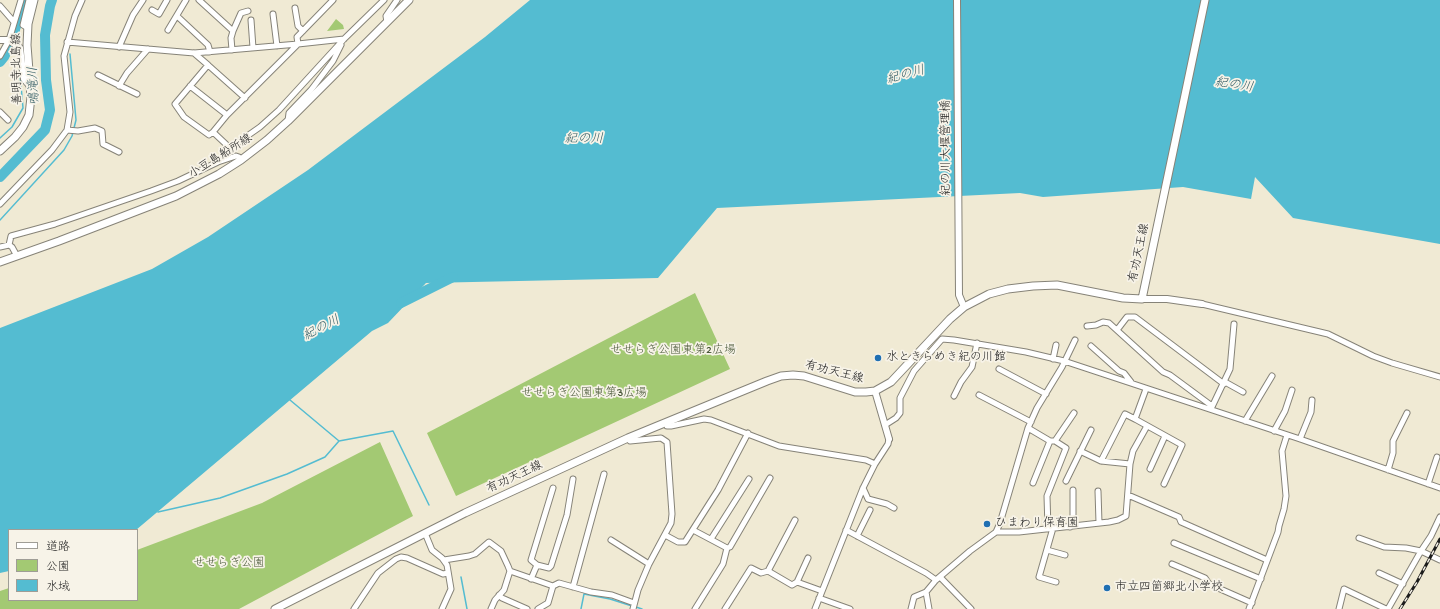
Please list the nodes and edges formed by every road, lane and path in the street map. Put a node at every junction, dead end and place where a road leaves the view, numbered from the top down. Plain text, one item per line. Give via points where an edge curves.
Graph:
1 (21, 0) edge
2 (29, 0) edge
3 (34, 0) edge
4 (82, 0) edge
5 (143, 0) edge
6 (167, 0) edge
7 (186, 0) edge
8 (199, 0) edge
9 (333, 0) edge
10 (384, 0) edge
11 (397, 0) edge
12 (409, 0) edge
13 (957, 0) edge
14 (1205, 0) edge
15 (0, 6) edge
16 (294, 8) dead end
17 (152, 10) dead end
18 (248, 12) dead end
19 (273, 14) dead end
20 (177, 16) junction
21 (251, 20) dead end
22 (14, 22) junction
23 (387, 22) junction
24 (28, 28) junction
25 (168, 30) dead end
26 (303, 31) junction
27 (233, 32) junction
28 (344, 39) junction
29 (0, 40) edge
30 (9, 40) junction
31 (67, 42) junction
32 (298, 44) junction
33 (277, 46) junction
34 (119, 47) junction
35 (253, 48) junction
36 (148, 49) junction
37 (232, 50) junction
38 (210, 52) junction
39 (194, 53) junction
40 (0, 56) edge
41 (208, 65) junction
42 (98, 75) dead end
43 (30, 86) junction
44 (119, 86) junction
45 (190, 86) junction
46 (137, 94) dead end
47 (245, 98) junction
48 (0, 112) edge
49 (227, 115) junction
50 (8, 120) dead end
51 (288, 121) junction
52 (69, 130) junction
53 (213, 132) junction
54 (0, 151) edge
55 (119, 152) dead end
56 (241, 160) junction
57 (0, 204) edge
58 (9, 245) junction
59 (0, 247) edge
60 (17, 256) junction
61 (0, 262) edge
62 (1142, 299) junction
63 (1202, 304) joint
64 (964, 307) junction
65 (1234, 324) dead end
66 (1087, 326) dead end
67 (1117, 330) junction
68 (1075, 340) dead end
69 (976, 343) junction
70 (1056, 345) dead end
71 (1091, 346) dead end
72 (1053, 359) junction
73 (1064, 361) junction
74 (999, 370) dead end
75 (1272, 376) dead end
76 (1440, 378) edge
77 (1131, 382) junction
78 (1224, 383) junction
79 (1146, 389) junction
80 (1292, 390) dead end
81 (875, 391) junction
82 (1243, 392) dead end
83 (1046, 394) junction
84 (979, 395) dead end
85 (954, 396) dead end
86 (1312, 400) dead end
87 (1212, 408) junction
88 (1074, 413) dead end
89 (1407, 413) dead end
90 (1135, 419) junction
91 (1245, 421) junction
92 (1031, 422) junction
93 (885, 425) junction
94 (667, 426) dead end
95 (1147, 426) junction
96 (1028, 428) junction
97 (1091, 430) dead end
98 (1274, 431) junction
99 (748, 433) junction
100 (1287, 435) junction
101 (1165, 436) junction
102 (628, 438) junction
103 (889, 439) joint
104 (1300, 439) junction
105 (1052, 441) junction
106 (1080, 451) junction
107 (1437, 457) dead end
108 (1101, 461) junction
109 (875, 464) junction
110 (1130, 464) junction
111 (1150, 469) dead end
112 (1388, 470) junction
113 (604, 474) dead end
114 (770, 478) dead end
115 (573, 479) dead end
116 (749, 479) dead end
117 (1066, 481) dead end
118 (1033, 483) dead end
119 (1164, 484) dead end
120 (1428, 484) junction
121 (553, 488) dead end
122 (863, 488) junction
123 (1440, 488) edge
124 (1073, 490) dead end
125 (1098, 490) dead end
126 (1128, 495) junction
127 (894, 508) dead end
128 (870, 510) dead end
129 (1440, 517) edge
130 (795, 520) dead end
131 (1098, 523) junction
132 (1070, 527) junction
133 (1051, 529) junction
134 (694, 530) junction
135 (846, 530) junction
136 (996, 532) junction
137 (425, 533) junction
138 (665, 535) junction
139 (858, 536) junction
140 (1359, 538) dead end
141 (711, 539) junction
142 (611, 540) dead end
143 (1174, 543) dead end
144 (727, 548) junction
145 (1047, 550) junction
146 (1421, 551) junction
147 (1065, 555) dead end
148 (808, 558) dead end
149 (444, 560) junction
150 (1268, 560) junction
151 (1440, 560) edge
152 (649, 564) junction
153 (1172, 564) dead end
154 (537, 565) junction
155 (510, 571) junction
156 (768, 571) junction
157 (448, 573) junction
158 (1379, 573) dead end
159 (938, 578) junction
160 (531, 579) junction
161 (1261, 579) junction
162 (797, 582) junction
163 (1056, 582) dead end
164 (1403, 584) junction
165 (553, 586) junction
166 (573, 587) junction
167 (822, 591) junction
168 (926, 592) junction
169 (499, 595) junction
170 (819, 598) junction
171 (1252, 603) junction
172 (633, 606) edge
173 (514, 607) edge
174 (276, 609) edge
175 (354, 609) edge
176 (442, 609) edge
177 (491, 609) edge
178 (527, 609) edge
179 (538, 609) edge
180 (695, 609) edge
181 (725, 609) edge
182 (815, 609) edge
183 (850, 609) edge
184 (911, 609) edge
185 (929, 609) edge
186 (971, 609) edge
187 (1249, 609) edge
188 (1338, 609) edge
189 (1387, 609) edge

1 - 22 street
2 - 24 street via 23,25
3 - 24 main road, 善明寺北島線
4 - 31 street
5 - 34 street via 133,15
6 - 17 street via 159,14
7 - 20 street
8 - 27 street
9 - 26 street
10 - 28 street
11 - 23 street via 386,16
12 - 23 main road, 小豆島船所線
13 - 64 street, 紀の川大堰管理橋 via 959,295
14 - 62 main road, 有功天王線
15 - 22 street
16 - 26 street via 298,26
18 - 27 street via 241,14
19 - 33 street
20 - 25 street
20 - 38 street via 208,45
21 - 35 street
22 - 30 street
23 - 51 main road, 小豆島船所線
24 - 43 main road, 善明寺北島線
26 - 32 street via 298,37
27 - 37 street
28 - 32 street
28 - 51 street via 333,61 289,113
28 - 53 street via 279,110 254,131 230,148
29 - 30 street
30 - 40 street
30 - 43 street via 20,48 24,79
31 - 34 street
31 - 52 street via 64,56 70,112
32 - 33 street
32 - 47 street
33 - 35 street
34 - 36 street
35 - 37 street
36 - 39 street
36 - 44 street
37 - 38 street
38 - 39 street
39 - 41 street
41 - 45 street
41 - 47 street
42 - 44 street
43 - 54 main road, 善明寺北島線 via 29,115 15,137
44 - 46 street
45 - 49 street
45 - 53 street via 175,104 184,117 209,135
47 - 49 street
48 - 50 street
49 - 53 street
51 - 56 main road, 小豆島船所線
52 - 55 street via 95,128 102,131 103,144
52 - 57 street
56 - 58 street via 236,156 151,191 55,224 11,236
56 - 60 main road, 小豆島船所線 via 176,196
58 - 59 street
58 - 60 street
60 - 61 main road, 小豆島船所線
62 - 63 street via 1167,299
62 - 64 main road, 有功天王線 via 1045,285 989,294
63 - 76 street via 1328,334 1373,356
64 - 81 main road, 有功天王線 via 891,382
65 - 78 street via 1230,369
66 - 67 street via 1103,322 1109,323
67 - 78 street via 1127,317 1135,317
67 - 87 street via 1163,372
68 - 73 street
69 - 72 street
69 - 85 street via 972,367
69 - 93 street via 942,339 914,370 900,398 900,413
70 - 72 street
71 - 77 street via 1124,373
72 - 73 street
73 - 77 street
73 - 83 street
74 - 83 street
75 - 91 street
77 - 79 street
78 - 82 street
78 - 87 street
79 - 87 street
79 - 90 street
80 - 98 street
81 - 93 street
81 - 102 main road, 有功天王線 via 855,392 816,378 781,376
83 - 92 street
84 - 92 street
86 - 104 street via 1311,412
87 - 91 street
88 - 105 street
89 - 112 street via 1393,442
90 - 95 street
90 - 108 street via 1124,414
91 - 98 street
92 - 96 street
93 - 103 street
94 - 99 street via 704,419
95 - 101 street
95 - 110 street via 1133,451
96 - 105 street
96 - 136 street
97 - 106 street
98 - 100 street
99 - 109 street via 779,446 866,460
99 - 134 street
100 - 104 street
100 - 150 street via 1282,451 1286,496 1278,532
101 - 111 street
101 - 119 street via 1182,445
102 - 137 main road, 有功天王線
102 - 138 street via 630,441 662,438 666,442 672,514
103 - 109 street
104 - 112 street
105 - 118 street
105 - 133 street via 1066,448 1047,496
106 - 108 street
106 - 117 street
107 - 120 street
108 - 110 street
109 - 122 street
110 - 126 street
112 - 120 street
113 - 166 street
114 - 144 street via 730,547
115 - 154 street via 567,515 551,566 549,568
116 - 141 street
120 - 123 street
121 - 154 street via 531,560
122 - 127 street via 868,499
122 - 135 street
124 - 132 street via 1073,516
125 - 131 street
126 - 131 street via 1126,516
126 - 150 street via 1179,517 1181,522
128 - 139 street
129 - 146 street
130 - 156 street
131 - 132 street
132 - 133 street
133 - 136 street
133 - 145 street
134 - 138 street via 685,542 678,542
134 - 141 street
135 - 139 street
135 - 167 street
136 - 159 street
137 - 149 street via 432,550
137 - 174 main road, 有功天王線
138 - 152 street
139 - 159 street
140 - 146 street via 1384,547
141 - 144 street
142 - 152 street
143 - 161 street
144 - 180 street via 723,564
145 - 147 street
145 - 163 street via 1039,577
146 - 151 street
146 - 164 street
148 - 162 street
149 - 155 street via 475,554 489,542 501,551
149 - 157 street
150 - 161 street
152 - 172 street
153 - 171 street
154 - 160 street
155 - 160 street
155 - 169 street via 504,590
156 - 162 street via 792,585
156 - 181 street via 761,573 751,568
157 - 175 street via 443,574 401,557 378,573
157 - 176 street via 451,589
158 - 164 street
159 - 168 street
159 - 186 street
160 - 165 street
161 - 171 street
162 - 167 street
164 - 189 street
165 - 166 street via 559,583
165 - 179 street via 548,603
166 - 172 street via 612,595
167 - 170 street
168 - 184 street via 914,597
168 - 185 street
169 - 173 street
169 - 177 street
170 - 182 street
170 - 183 street
171 - 187 street
173 - 178 street
188 - 189 street via 1344,589

